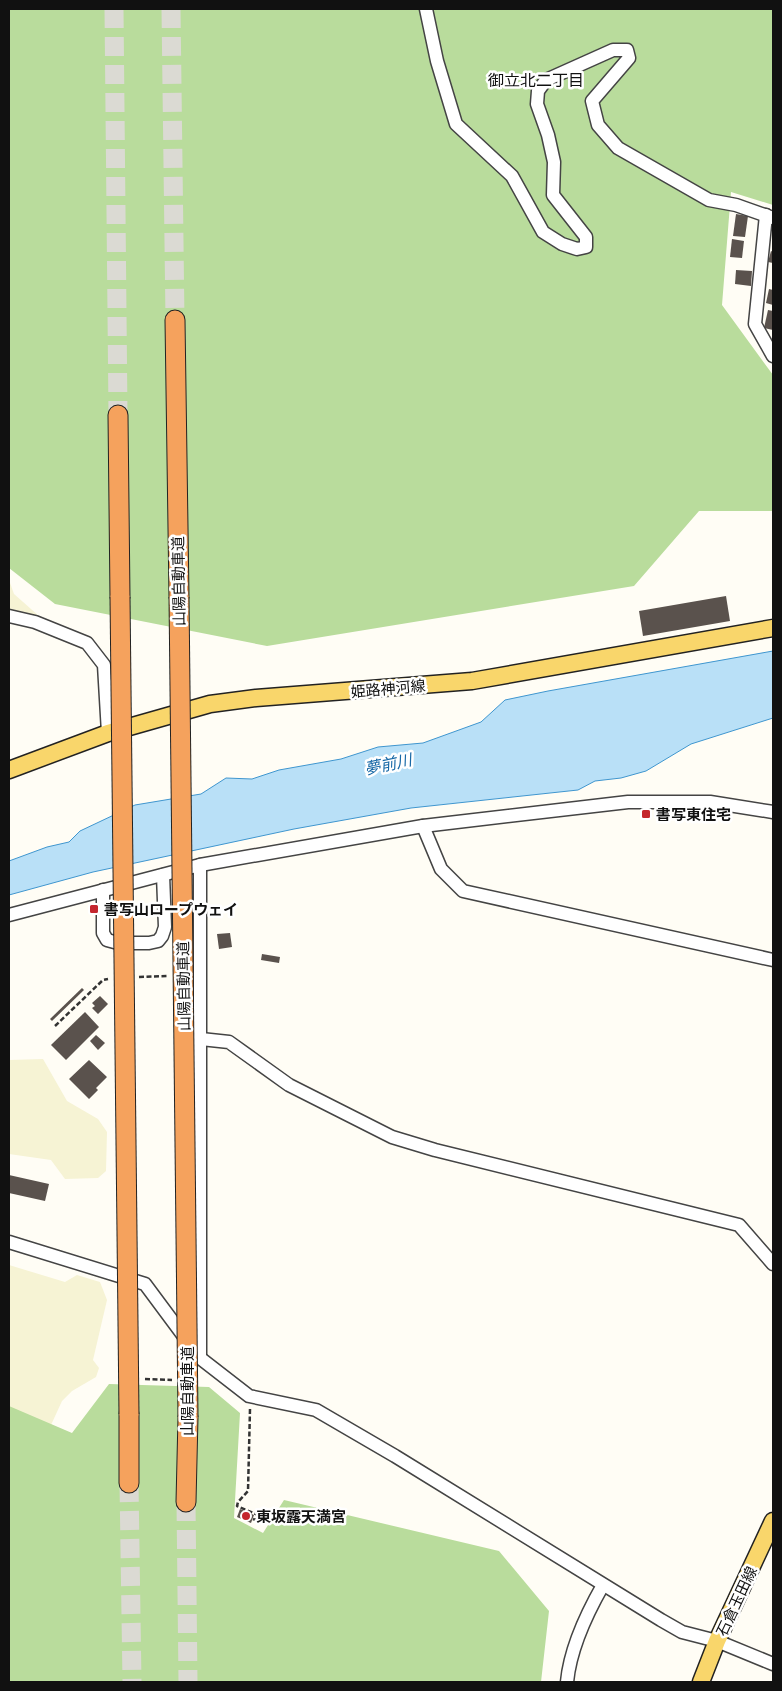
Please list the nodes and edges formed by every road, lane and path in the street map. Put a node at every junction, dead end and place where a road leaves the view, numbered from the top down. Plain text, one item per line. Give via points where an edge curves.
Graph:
1 (426, 9) edge
2 (770, 217) edge
3 (174, 320) tunnel mouth
4 (773, 356) edge
5 (118, 415) tunnel mouth
6 (9, 616) edge
7 (773, 628) edge
8 (108, 733) junction
9 (9, 770) edge
10 (773, 812) edge
11 (423, 826) junction
12 (200, 865) junction
13 (164, 875) junction
14 (103, 890) junction
15 (9, 915) edge
16 (773, 960) edge
17 (201, 1039) junction
18 (9, 1242) edge
19 (773, 1264) edge
20 (200, 1358) junction
21 (129, 1483) tunnel mouth
22 (248, 1491) dead end
23 (186, 1502) tunnel mouth
24 (253, 1519) dead end
25 (773, 1521) edge
26 (603, 1585) junction
27 (717, 1642) junction
28 (773, 1664) edge
29 (567, 1682) edge
30 (702, 1682) edge

1 - 2 street via 456,124 512,176 543,232 562,244 578,249 586,247 586,236 554,195 554,162 537,104 538,91 546,80 613,50 627,50 629,58 592,100 598,125 618,148 709,200
2 - 4 street via 755,324
3 - 23 highway, 山陽自動車道, bridge via 188,1416
5 - 21 highway, bridge
6 - 8 street via 36,622 88,643 104,665
7 - 8 main road, 姫路神河線 via 472,681 210,704
8 - 9 main road, 姫路神河線
10 - 11 street via 710,802 628,802
11 - 12 street
11 - 16 street via 441,869 463,891
12 - 13 street
12 - 17 street
13 - 14 street
13 - 14 street via 165,927 162,936 154,943 107,940 103,933
14 - 15 street
17 - 19 street via 229,1042 289,1085 392,1137 739,1225
17 - 20 street
18 - 20 street via 145,1284
20 - 26 street via 249,1396 316,1410
22 - 24 path via 237,1506 258,1515 256,1520
25 - 27 main road, 石倉玉田線
26 - 27 street via 682,1632
26 - 29 street via 586,1615
27 - 28 street
27 - 30 main road, 石倉玉田線

